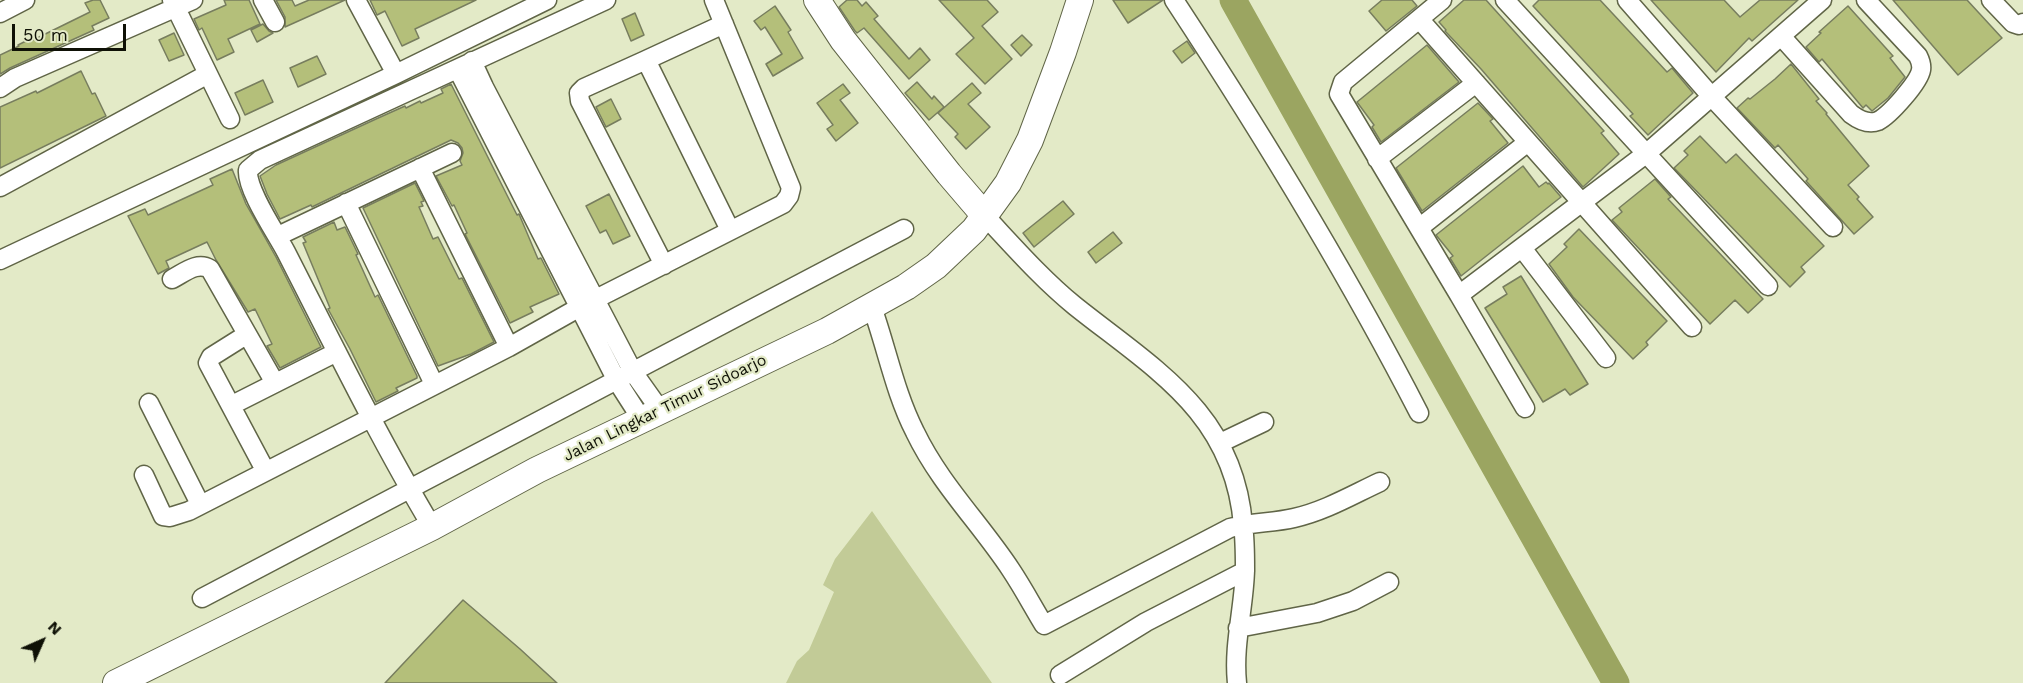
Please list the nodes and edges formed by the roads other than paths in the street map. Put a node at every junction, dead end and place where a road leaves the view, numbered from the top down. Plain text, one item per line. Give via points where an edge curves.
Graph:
1 (25, 0) edge
2 (193, 0) edge
3 (264, 0) edge
4 (356, 0) edge
5 (547, 0) edge
6 (606, 0) edge
7 (714, 0) edge
8 (817, 0) edge
9 (1080, 0) edge
10 (1174, 0) edge
11 (1442, 0) edge
12 (1505, 0) edge
13 (1627, 0) edge
14 (1822, 0) edge
15 (1866, 0) edge
16 (1991, 0) edge
17 (174, 4) edge
18 (0, 13) edge
19 (1420, 20) junction
20 (274, 22) dead end
21 (2023, 23) edge
22 (724, 24) junction
23 (1781, 36) junction
24 (646, 60) junction
25 (465, 65) junction
26 (208, 74) junction
27 (396, 74) junction
28 (1476, 83) junction
29 (0, 88) edge
30 (1712, 97) junction
31 (230, 119) dead end
32 (1528, 141) junction
33 (453, 153) dead end
34 (1647, 153) junction
35 (1377, 159) junction
36 (420, 168) junction
37 (0, 187) edge
38 (346, 203) junction
39 (1583, 203) junction
40 (986, 216) junction
41 (1833, 227) dead end
42 (1419, 228) junction
43 (904, 229) dead end
44 (730, 230) junction
45 (278, 236) junction
46 (1522, 248) junction
47 (0, 260) edge
48 (664, 265) junction
49 (172, 279) dead end
50 (1768, 286) dead end
51 (1459, 295) junction
52 (588, 303) junction
53 (872, 307) junction
54 (1692, 327) dead end
55 (246, 335) junction
56 (508, 347) junction
57 (337, 352) junction
58 (1606, 358) dead end
59 (625, 376) junction
60 (275, 383) junction
61 (434, 384) junction
62 (149, 403) dead end
63 (232, 405) junction
64 (1525, 408) dead end
65 (1419, 413) dead end
66 (651, 415) junction
67 (370, 417) junction
68 (1264, 422) dead end
69 (1220, 443) junction
70 (265, 470) junction
71 (144, 475) dead end
72 (1380, 482) dead end
73 (409, 488) junction
74 (200, 504) junction
75 (1243, 524) junction
76 (432, 527) junction
77 (1245, 571) junction
78 (1389, 582) dead end
79 (202, 597) dead end
80 (1238, 628) junction
81 (1060, 675) dead end
82 (1236, 682) edge
83 (116, 683) edge

1 - 18 street
2 - 17 street
3 - 20 street
4 - 27 street
5 - 27 street
6 - 25 street
7 - 22 street
8 - 40 main road via 843,40
9 - 40 main road, Jalan Lingkar Timur Sidoarjo via 1030,140
10 - 65 street via 1301,201
11 - 19 street
12 - 34 street
13 - 30 street
14 - 23 street
15 - 23 street via 1918,56 1922,68 1907,92 1878,121 1862,121 1851,114
16 - 21 street via 2013,23
17 - 26 street
17 - 29 street
19 - 28 street
19 - 35 street via 1342,82 1339,94
22 - 24 street
22 - 44 street via 791,190 783,204
23 - 30 street
24 - 44 street
24 - 48 street via 584,88 579,97
25 - 45 street via 249,167 248,182
25 - 52 street
26 - 31 street
26 - 37 street
27 - 47 street
28 - 32 street
28 - 35 street
30 - 34 street
30 - 41 street
32 - 39 street
32 - 42 street
33 - 36 street
34 - 39 street
34 - 50 street
35 - 42 street
36 - 38 street
36 - 56 street
38 - 45 street
38 - 61 street
39 - 46 street
39 - 54 street
40 - 53 main road, Jalan Lingkar Timur Sidoarjo via 936,266
40 - 69 street via 1053,287 1162,373 1198,411
42 - 51 street
43 - 59 street
44 - 48 street
45 - 57 street
46 - 51 street
46 - 58 street
48 - 52 street
49 - 55 street via 198,266 210,269
51 - 64 street
52 - 56 street
52 - 59 street
53 - 66 main road, Jalan Lingkar Timur Sidoarjo
53 - 75 street via 914,432 947,488 1011,570 1044,625
55 - 60 street
55 - 63 street via 208,361
56 - 61 street
57 - 60 street
57 - 67 street
59 - 66 street
59 - 73 street
60 - 63 street
61 - 67 street
62 - 74 street
63 - 70 street
66 - 76 main road, Jalan Lingkar Timur Sidoarjo
67 - 70 street
67 - 73 street
68 - 69 street
69 - 75 street
70 - 74 street
71 - 74 street via 165,517 171,518
72 - 75 street via 1298,517
73 - 76 street
73 - 79 street
75 - 77 street
76 - 83 main road, Jalan Lingkar Timur Sidoarjo
77 - 80 street
77 - 81 street via 1146,622
78 - 80 street via 1353,601 1317,613
80 - 82 street

